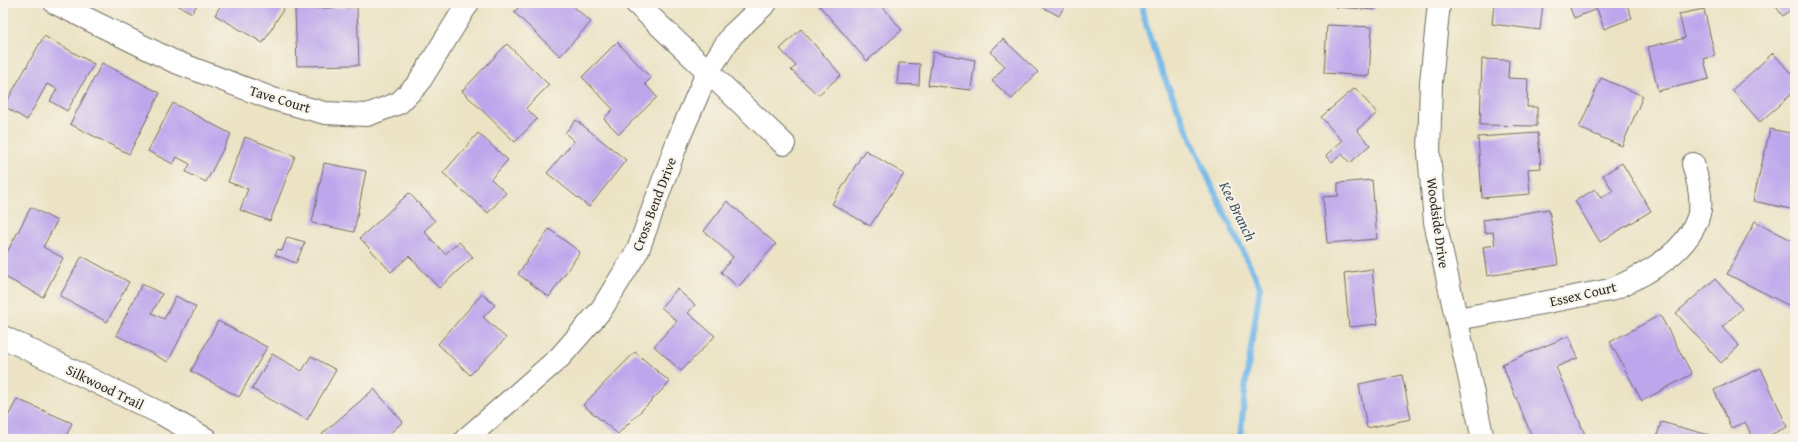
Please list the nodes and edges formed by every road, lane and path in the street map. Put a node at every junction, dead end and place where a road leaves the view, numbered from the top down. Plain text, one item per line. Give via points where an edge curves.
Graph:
1 (55, 3) edge
2 (468, 3) edge
3 (636, 3) edge
4 (766, 3) edge
5 (1439, 3) edge
6 (707, 73) junction
7 (784, 144) dead end
8 (1693, 164) dead end
9 (1458, 319) junction
10 (3, 337) edge
11 (206, 439) edge
12 (466, 439) edge
13 (1483, 439) edge

1 - 2 street, Tave Court via 172,61 274,99 325,112 366,116 399,103 418,84
3 - 6 street
4 - 6 street, Cross Bend Drive via 732,35
5 - 9 street, Woodside Drive via 1431,82 1429,153 1435,222 1445,273
6 - 7 street
6 - 12 street, Cross Bend Drive via 678,140 638,250 601,310 560,357
8 - 9 street, Essex Court via 1698,182 1700,208 1695,226 1685,240 1655,268 1610,290
9 - 13 street, Woodside Drive
10 - 11 street, Silkwood Trail via 162,414

